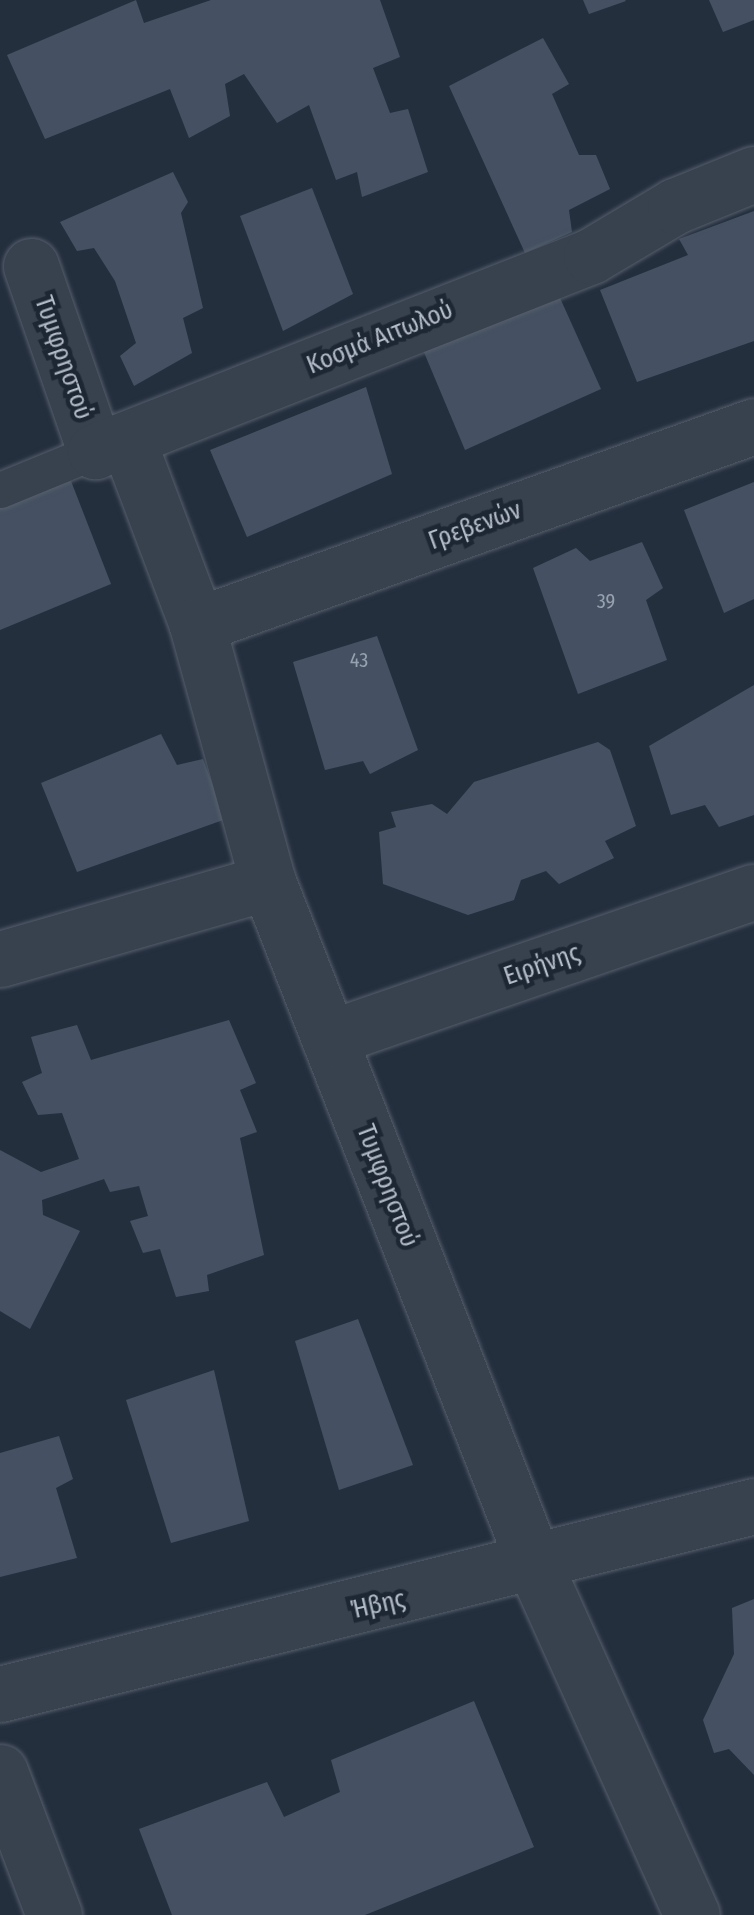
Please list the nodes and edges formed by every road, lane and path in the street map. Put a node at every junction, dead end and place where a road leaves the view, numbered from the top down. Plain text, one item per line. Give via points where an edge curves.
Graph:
1 (754, 174) edge
2 (31, 266) dead end
3 (754, 426) edge
4 (111, 446) junction
5 (0, 490) edge
6 (196, 626) junction
7 (268, 882) junction
8 (754, 892) edge
9 (0, 960) edge
10 (329, 1038) junction
11 (754, 1506) edge
12 (536, 1568) junction
13 (0, 1694) edge
14 (0, 1772) edge
15 (54, 1915) edge
16 (692, 1915) edge

1 - 4 street, Κοσμά Αιτωλού via 675,206 591,256
2 - 4 street, Τυμφρηστού
3 - 6 street, Γρεβενών
4 - 5 lane, Κοσμά Αιτωλού
4 - 6 street, Τυμφρηστού
6 - 7 street, Τυμφρηστού
7 - 9 street
7 - 10 street, Τυμφρηστού
8 - 10 street, Ειρήνης
10 - 12 street, Τυμφρηστού
11 - 12 street, Ήβης
12 - 13 street, Ήβης
12 - 16 street, Τυμφρηστού
14 - 15 street

